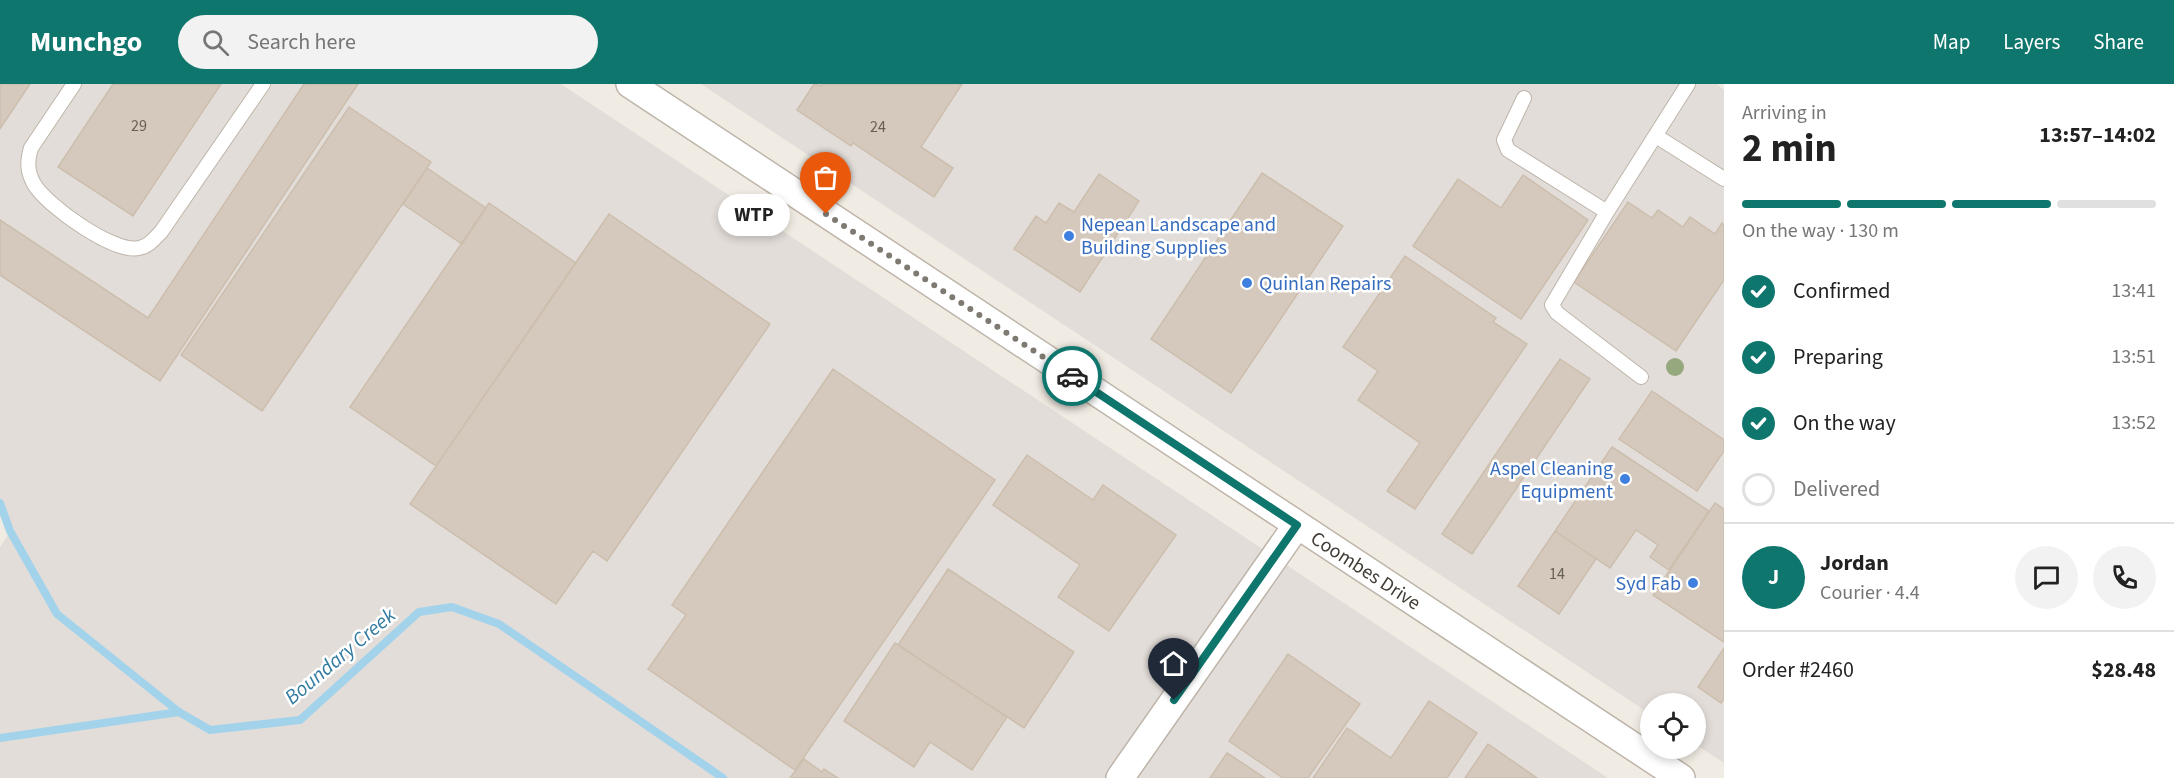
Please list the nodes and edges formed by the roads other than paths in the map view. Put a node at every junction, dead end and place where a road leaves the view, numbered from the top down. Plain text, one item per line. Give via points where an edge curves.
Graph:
1 (74, 84) edge
2 (263, 84) edge
3 (630, 84) edge
4 (1688, 84) edge
5 (1524, 98) dead end
6 (1656, 136) junction
7 (1724, 180) edge
8 (1606, 212) junction
9 (1641, 377) dead end
10 (1297, 525) junction
11 (1120, 778) edge
12 (1682, 778) edge

1 - 2 lane via 32,148 28,170 35,186 66,214 122,248 137,249 151,243 161,232
3 - 10 street, Coombes Drive
4 - 6 lane
5 - 8 lane via 1504,140 1508,150
6 - 7 lane
6 - 8 lane
8 - 9 lane via 1552,305 1557,313
10 - 11 street
10 - 12 street, Coombes Drive

